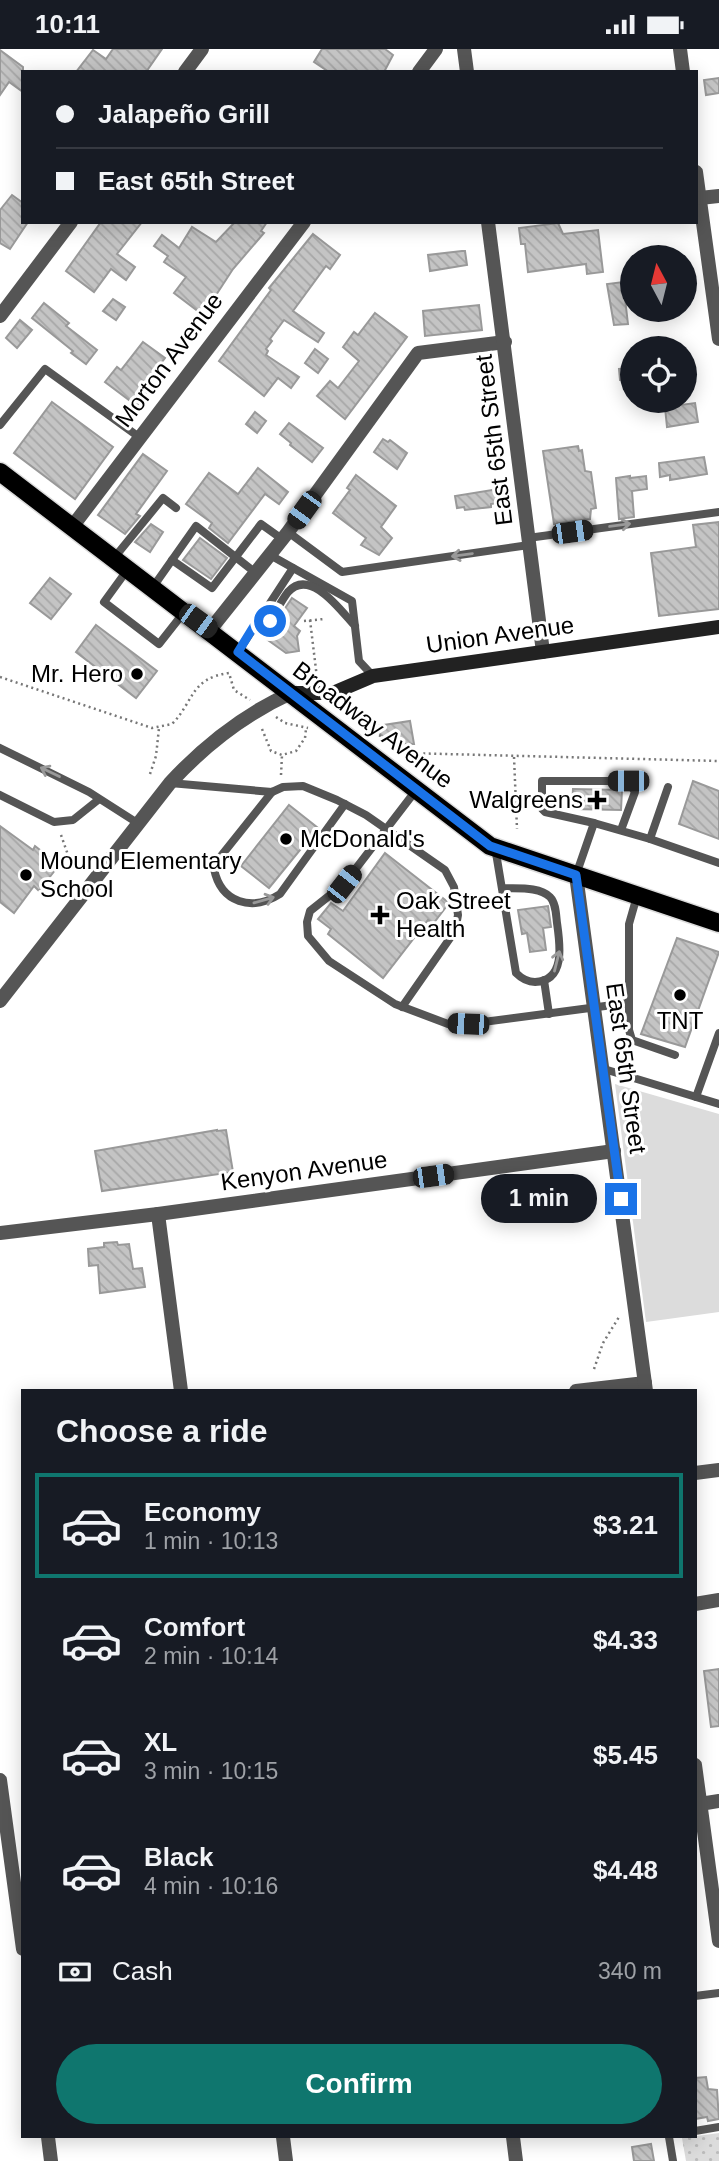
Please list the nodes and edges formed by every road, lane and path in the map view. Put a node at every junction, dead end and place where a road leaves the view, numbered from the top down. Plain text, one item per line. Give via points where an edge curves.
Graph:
1 (202, 49) edge
2 (436, 49) edge
3 (464, 49) edge
4 (680, 49) edge
5 (186, 70) edge
6 (420, 70) edge
7 (467, 70) edge
8 (683, 70) edge
9 (698, 185) edge
10 (719, 196) edge
11 (700, 198) junction
12 (69, 224) edge
13 (302, 224) edge
14 (488, 224) edge
15 (0, 316) edge
16 (719, 339) edge
17 (505, 342) junction
18 (0, 425) edge
19 (139, 437) junction
20 (0, 472) edge
21 (176, 508) dead end
22 (719, 512) edge
23 (72, 527) junction
24 (285, 535) junction
25 (529, 542) junction
26 (184, 543) junction
27 (193, 549) dead end
28 (270, 555) junction
29 (235, 556) junction
30 (172, 560) junction
31 (121, 564) junction
32 (293, 568) junction
33 (256, 573) junction
34 (153, 587) junction
35 (185, 611) junction
36 (324, 619) dead end
37 (310, 620) junction
38 (304, 621) dead end
39 (254, 626) junction
40 (355, 626) junction
41 (719, 627) edge
42 (210, 630) junction
43 (238, 652) junction
44 (543, 652) junction
45 (0, 677) edge
46 (373, 677) junction
47 (318, 681) dead end
48 (234, 690) dead end
49 (290, 694) junction
50 (363, 713) dead end
51 (285, 723) dead end
52 (159, 728) junction
53 (262, 729) dead end
54 (0, 748) edge
55 (282, 755) junction
56 (514, 757) junction
57 (719, 761) edge
58 (150, 774) dead end
59 (281, 775) dead end
60 (170, 783) junction
61 (668, 787) dead end
62 (417, 789) junction
63 (272, 792) junction
64 (0, 795) edge
65 (98, 800) junction
66 (345, 804) junction
67 (594, 823) junction
68 (139, 824) junction
69 (517, 829) dead end
70 (386, 830) junction
71 (621, 830) junction
72 (61, 835) dead end
73 (650, 839) junction
74 (495, 847) junction
75 (719, 863) edge
76 (78, 866) dead end
77 (576, 875) junction
78 (502, 888) junction
79 (637, 896) junction
80 (719, 923) edge
81 (544, 980) junction
82 (0, 1001) edge
83 (628, 1003) junction
84 (402, 1007) junction
85 (595, 1008) junction
86 (549, 1014) junction
87 (719, 1033) edge
88 (675, 1055) dead end
89 (604, 1069) junction
90 (696, 1097) junction
91 (719, 1104) edge
92 (614, 1151) junction
93 (158, 1214) junction
94 (0, 1233) edge
95 (619, 1317) dead end
96 (594, 1369) dead end
97 (646, 1387) edge
98 (181, 1389) edge
99 (616, 1389) edge
100 (719, 1470) edge
101 (697, 1473) edge
102 (719, 1600) edge
103 (697, 1604) edge
104 (0, 1780) edge
105 (697, 1787) edge
106 (719, 1801) edge
107 (700, 1804) junction
108 (21, 1934) edge
109 (719, 1941) edge
110 (719, 1993) edge
111 (697, 1996) edge
112 (719, 2127) edge
113 (697, 2130) edge
114 (48, 2138) edge
115 (283, 2138) edge
116 (513, 2138) edge
117 (669, 2138) edge
118 (51, 2161) edge
119 (286, 2161) edge
120 (516, 2161) edge
121 (673, 2161) edge

1 - 5 street
2 - 6 street
3 - 7 street
4 - 8 street
9 - 11 street
10 - 11 street
11 - 16 street
12 - 15 street
13 - 19 street, Morton Avenue
14 - 17 street, East 65th Street
17 - 24 street via 418,353
17 - 25 street, East 65th Street
18 - 19 lane via 45,369
19 - 23 street, Morton Avenue
20 - 23 main road, Broadway Avenue
21 - 31 lane via 163,498
25 -> 22 lane
23 - 31 main road, Broadway Avenue
25 -> 24 lane via 342,572
24 - 28 street
24 - 29 lane via 261,524
25 - 44 street, East 65th Street
26 - 27 lane
26 - 29 lane via 196,526
26 - 30 lane
28 - 32 lane
28 - 33 street
29 - 30 lane via 212,589
29 - 33 lane
30 - 34 lane
31 - 34 main road, Broadway Avenue
31 - 35 lane via 104,602 159,644
32 - 39 lane
32 - 40 lane via 352,601
33 - 42 street
34 - 35 main road, Broadway Avenue
35 - 42 main road, Broadway Avenue
36 - 37 path
37 - 38 path
37 - 47 path
39 - 40 lane via 270,621 288,592 304,584 326,595
39 - 43 lane
40 - 46 lane via 359,661
41 - 44 main road, Union Avenue
42 - 43 main road, Broadway Avenue
43 - 49 main road, Broadway Avenue
44 - 46 main road, Union Avenue
45 - 52 path
46 - 49 main road, Union Avenue via 333,693
48 - 52 path via 229,673 204,680 177,719
49 - 60 street via 261,707 209,743
49 - 62 main road, Broadway Avenue
50 - 56 path via 370,729 406,753
51 - 55 path via 306,729 296,751
52 - 58 path
53 - 55 path via 271,751
65 -> 54 lane
55 - 59 path
56 - 57 path
56 - 69 path
60 - 63 lane
60 - 68 street
61 - 73 lane
62 - 70 lane
62 - 74 main road, Broadway Avenue
63 - 66 lane via 303,786
63 -> 66 lane via 214,869 226,895 237,901 250,904 280,894
64 - 65 lane via 54,822 73,820
65 - 68 lane
66 - 70 lane
67 - 71 lane
67 - 71 lane via 545,813 542,781 628,781 635,792
67 - 77 lane
68 - 82 street
70 - 84 lane via 445,870 454,887 458,915 454,931
70 - 84 lane via 344,884 310,911 308,936 329,961
71 - 73 lane
72 - 76 path
73 - 75 lane
74 - 77 main road, Broadway Avenue
74 - 78 lane
77 - 79 main road, Broadway Avenue
77 - 85 street, East 65th Street
78 - 81 lane via 516,973 528,981
81 -> 78 lane via 559,963 554,904 546,895 528,889
79 - 80 main road, Broadway Avenue
79 - 83 lane via 629,924
81 - 86 lane
83 - 85 lane
83 - 88 lane via 632,1039
84 - 86 lane via 448,1024
85 - 86 lane
85 - 89 street, East 65th Street
87 - 90 lane
89 - 90 lane
89 - 92 street, East 65th Street
90 - 91 lane
92 - 93 street, Kenyon Avenue
92 - 97 street, East 65th Street
93 - 94 street, Kenyon Avenue
93 - 98 street
95 - 96 path
97 - 99 street
100 - 101 street
102 - 103 street
104 - 108 street
105 - 107 street
106 - 107 street
107 - 109 street
110 - 111 lane
112 - 113 lane
114 - 118 street
115 - 119 street
116 - 120 street
117 - 121 lane

